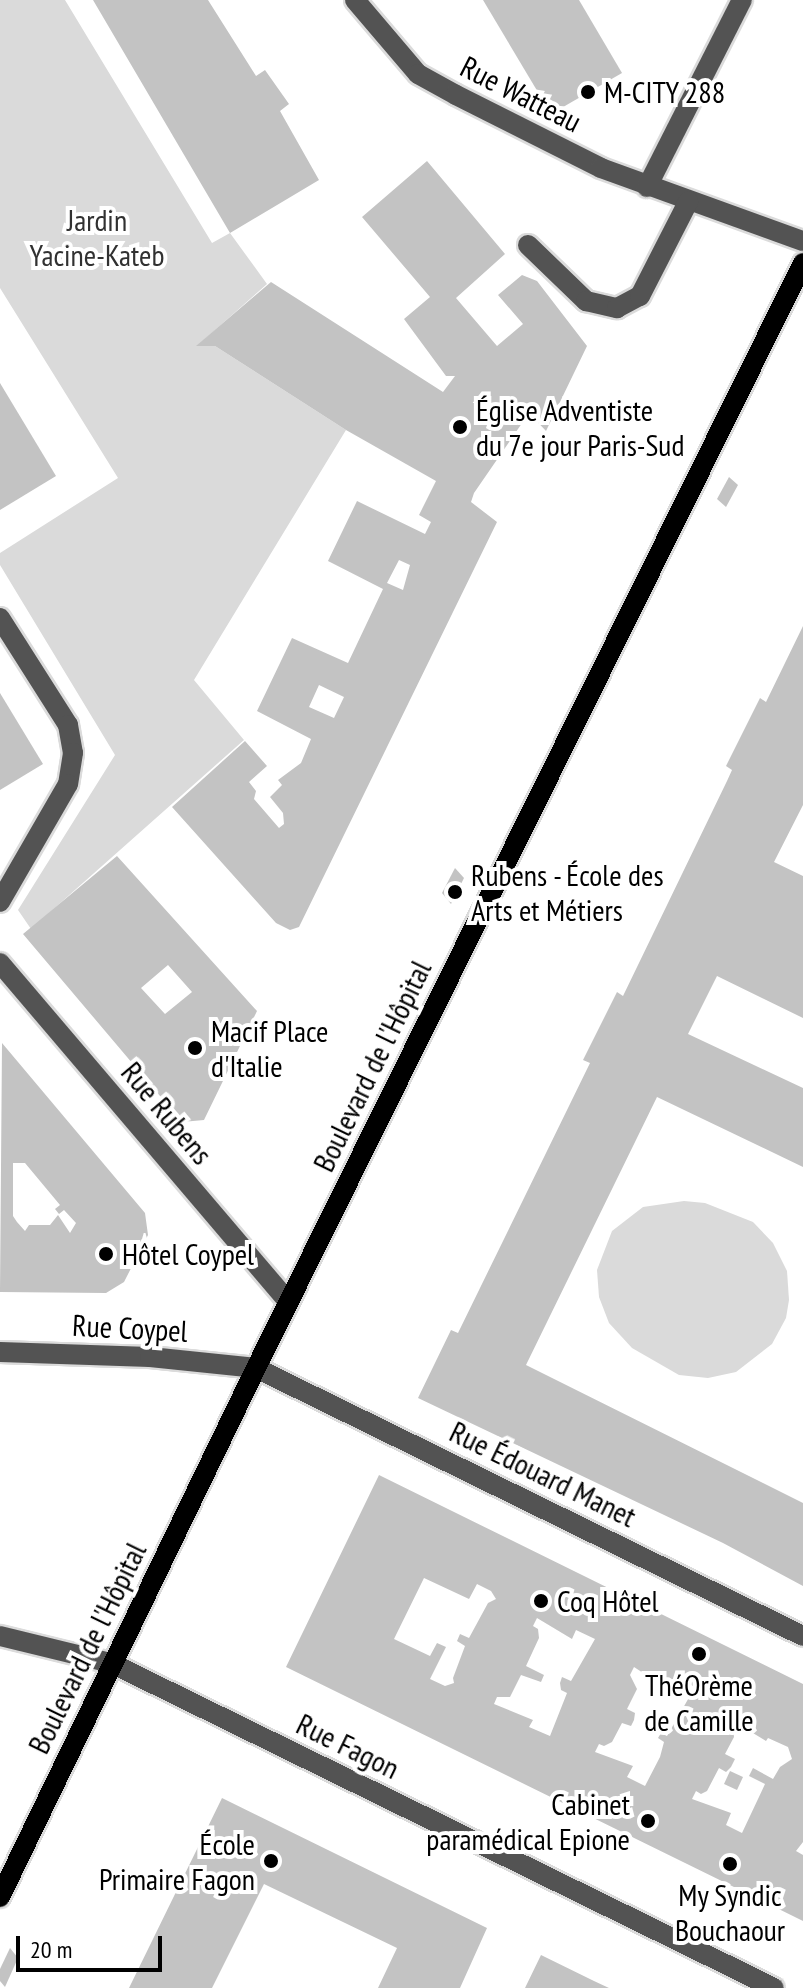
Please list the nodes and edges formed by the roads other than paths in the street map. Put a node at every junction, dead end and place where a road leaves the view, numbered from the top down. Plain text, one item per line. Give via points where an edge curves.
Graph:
1 (355, 0) edge
2 (742, 0) edge
3 (647, 187) junction
4 (688, 202) junction
5 (803, 241) edge
6 (528, 245) dead end
7 (803, 263) edge
8 (0, 618) edge
9 (0, 902) edge
10 (0, 963) edge
11 (289, 1302) junction
12 (0, 1352) edge
13 (256, 1368) junction
14 (0, 1636) edge
15 (803, 1636) edge
16 (111, 1663) junction
17 (0, 1897) edge
18 (774, 1988) edge

1 - 3 street, Rue Watteau via 418,74
2 - 3 street
3 - 4 street, Rue Watteau
4 - 5 street, Rue Watteau
4 - 6 street via 640,296 617,308 586,301
7 - 11 main road, Boulevard de l'Hôpital
8 - 9 street via 68,725 73,753 68,784
10 - 11 street, Rue Rubens
11 - 13 main road, Boulevard de l'Hôpital
12 - 13 street, Rue Coypel via 150,1357
13 - 15 street, Rue Édouard Manet
13 - 16 main road, Boulevard de l'Hôpital
14 - 16 street, Rue Fagon
16 - 17 main road, Boulevard de l'Hôpital
16 - 18 street, Rue Fagon

